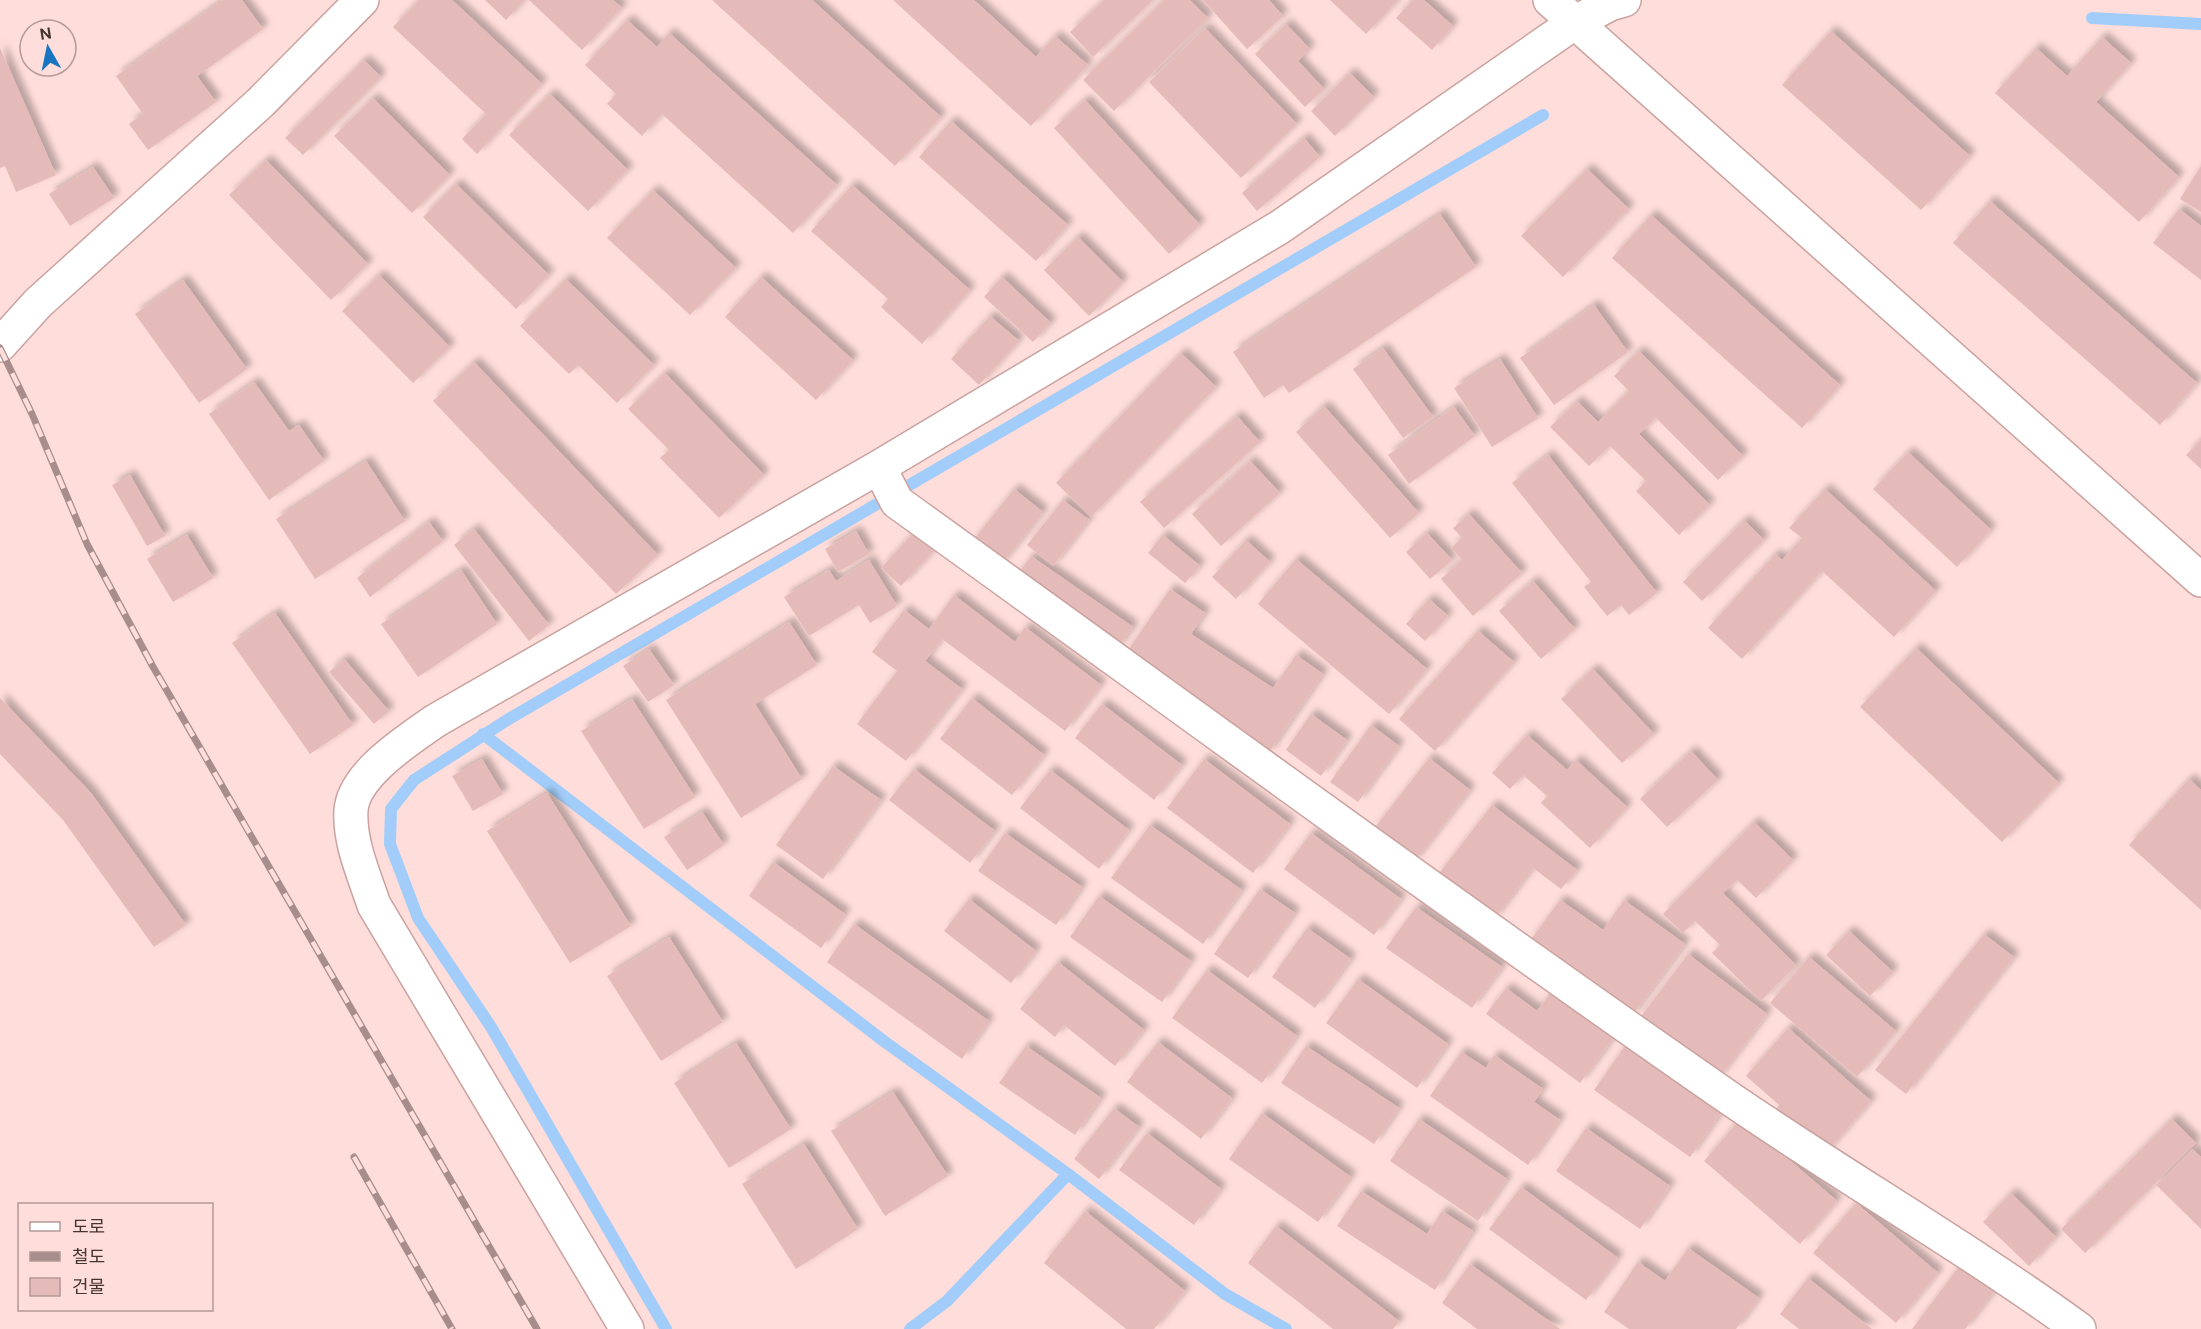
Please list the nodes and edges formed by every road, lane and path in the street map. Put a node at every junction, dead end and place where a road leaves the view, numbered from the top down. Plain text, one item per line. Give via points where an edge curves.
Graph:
1 (362, 0) edge
2 (1550, 0) edge
3 (1616, 1) edge
4 (1574, 22) junction
5 (0, 345) edge
6 (879, 467) junction
7 (2201, 580) edge
8 (627, 1329) edge
9 (2079, 1329) edge

1 - 5 street via 260,103 38,303
2 - 4 street
3 - 4 street
4 - 6 street via 1280,227
4 - 7 street
6 - 8 street via 435,721 398,747 363,782 351,808 355,847 374,905
6 - 9 street via 897,502 1724,1095

